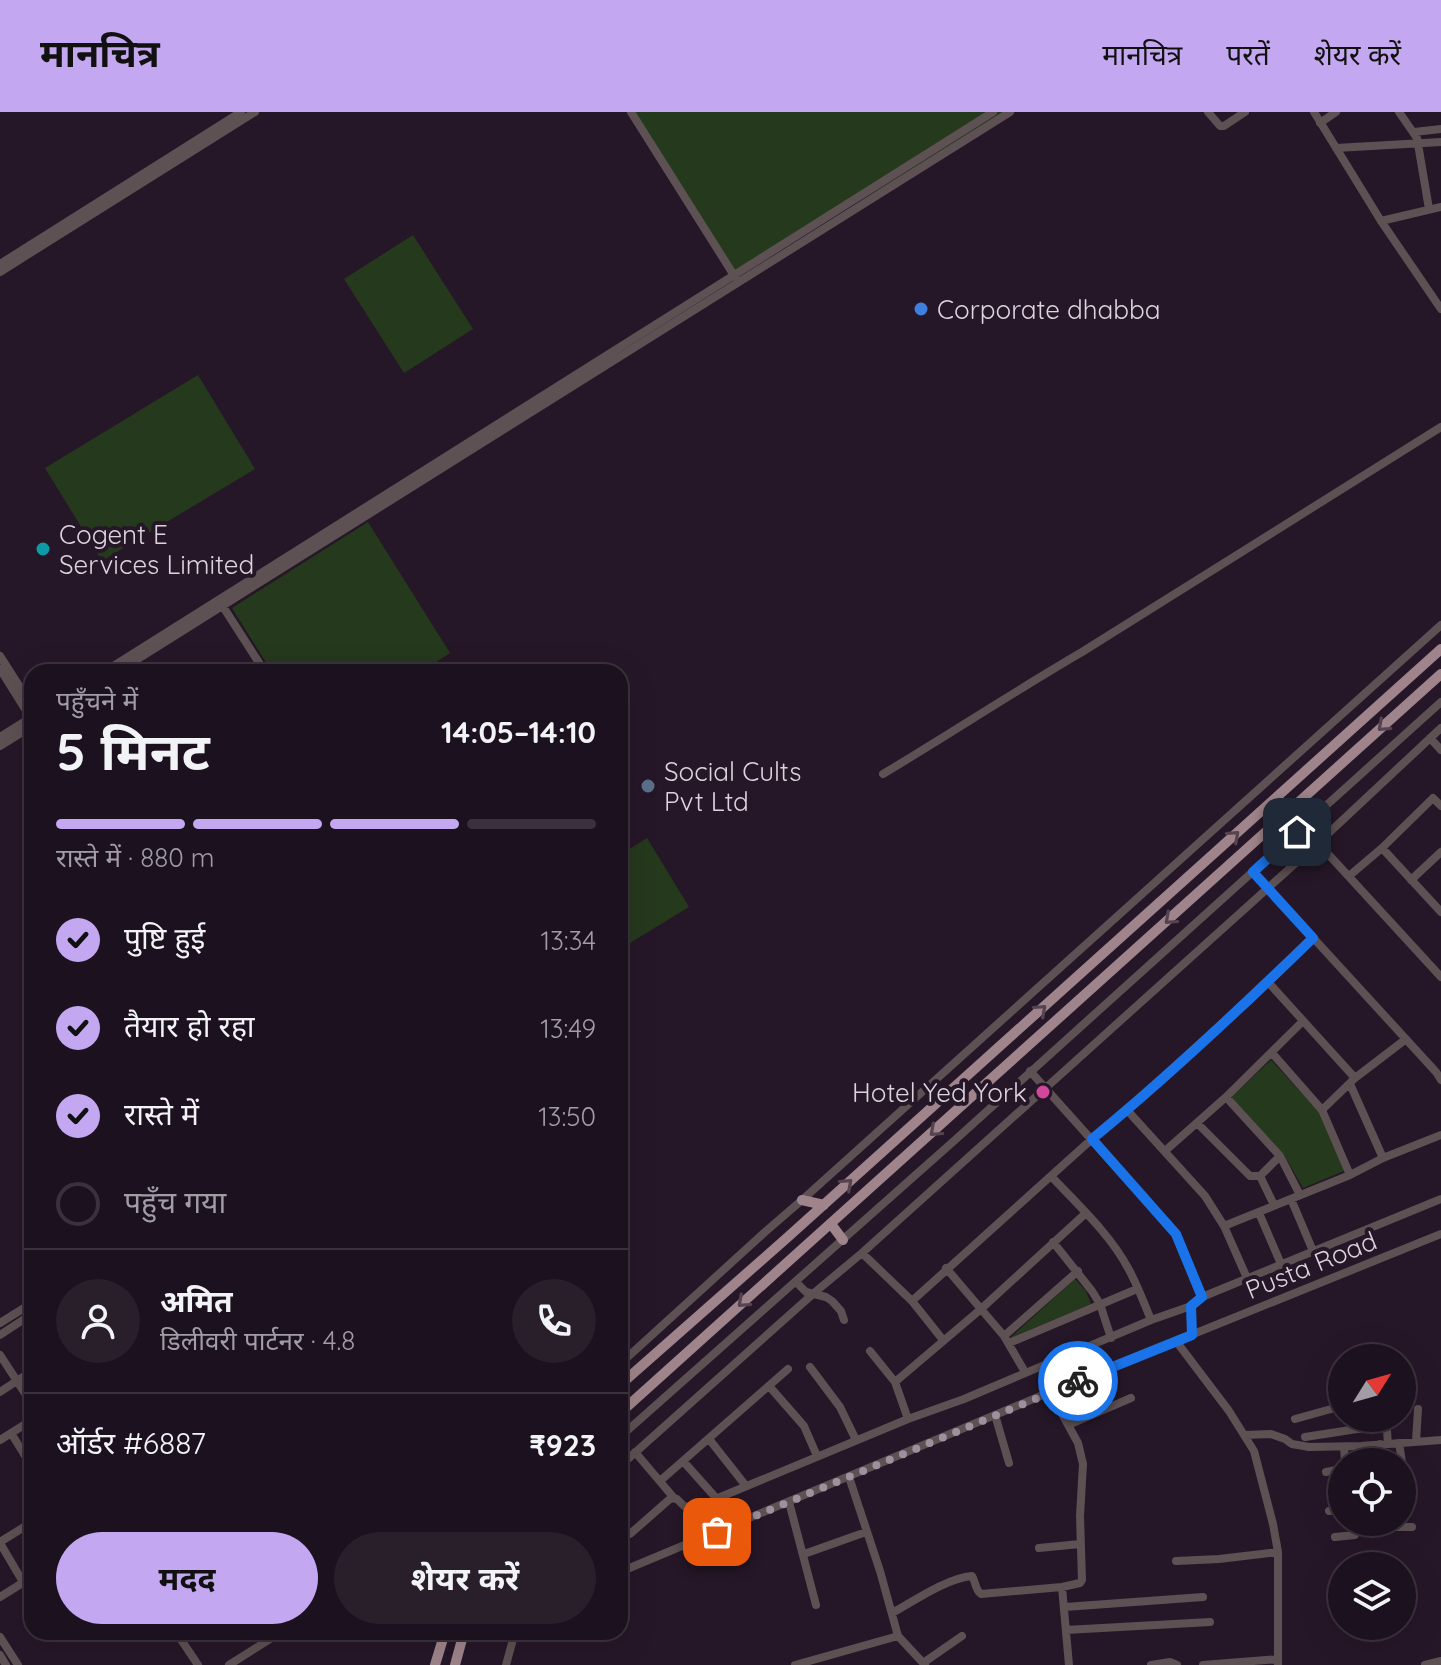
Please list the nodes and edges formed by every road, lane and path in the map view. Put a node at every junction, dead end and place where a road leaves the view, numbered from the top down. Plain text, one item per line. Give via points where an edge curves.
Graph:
1 (241, 112) edge
2 (255, 112) edge
3 (631, 112) edge
4 (993, 112) edge
5 (1010, 112) edge
6 (1208, 112) edge
7 (1245, 112) edge
8 (1314, 112) edge
9 (1336, 112) edge
10 (1399, 112) edge
11 (1320, 123) junction
12 (1441, 129) edge
13 (1414, 132) junction
14 (1441, 142) edge
15 (1418, 144) junction
16 (1336, 148) junction
17 (1441, 207) edge
18 (1429, 209) junction
19 (1381, 221) junction
20 (0, 264) edge
21 (0, 272) edge
22 (736, 279) junction
23 (1441, 309) edge
24 (1441, 427) edge
25 (221, 602) junction
26 (1441, 625) edge
27 (1441, 649) edge
28 (0, 656) edge
29 (117, 664) edge
30 (129, 664) edge
31 (260, 664) edge
32 (0, 669) edge
33 (1441, 674) edge
34 (24, 694) edge
35 (1441, 702) edge
36 (24, 707) edge
37 (24, 724) edge
38 (24, 726) edge
39 (1441, 728) edge
40 (0, 737) edge
41 (1430, 738) junction
42 (0, 746) edge
43 (1441, 750) edge
44 (883, 774) dead end
45 (1441, 791) edge
46 (1433, 798) junction
47 (1441, 806) edge
48 (1318, 843) junction
49 (1382, 848) junction
50 (1441, 852) edge
51 (1253, 872) junction
52 (1349, 876) junction
53 (1411, 880) junction
54 (1267, 887) junction
55 (1439, 907) edge
56 (1313, 938) junction
57 (1441, 977) edge
58 (1268, 982) junction
59 (1303, 1021) junction
60 (1406, 1039) junction
61 (1272, 1053) junction
62 (1030, 1071) junction
63 (1441, 1080) edge
64 (1352, 1081) junction
65 (1045, 1088) junction
66 (1226, 1097) junction
67 (1127, 1110) junction
68 (1322, 1110) junction
69 (1197, 1123) junction
70 (1441, 1135) edge
71 (1092, 1139) junction
72 (1165, 1151) junction
73 (1280, 1156) junction
74 (1383, 1158) junction
75 (1350, 1175) junction
76 (1051, 1176) junction
77 (1260, 1176) junction
78 (1296, 1197) junction
79 (1441, 1199) edge
80 (802, 1200) junction
81 (824, 1205) junction
82 (1274, 1205) junction
83 (1086, 1213) junction
84 (1259, 1213) junction
85 (831, 1224) junction
86 (1224, 1226) junction
87 (1441, 1234) edge
88 (843, 1240) junction
89 (1053, 1242) junction
90 (1313, 1251) junction
91 (862, 1253) junction
92 (1281, 1264) junction
93 (946, 1268) junction
94 (1078, 1271) junction
95 (1247, 1278) junction
96 (796, 1282) junction
97 (1137, 1289) junction
98 (814, 1293) junction
99 (1202, 1297) junction
100 (912, 1301) junction
101 (1100, 1304) junction
102 (1191, 1306) junction
103 (24, 1308) edge
104 (981, 1309) junction
105 (24, 1319) edge
106 (844, 1320) dead end
107 (1151, 1320) junction
108 (0, 1323) edge
109 (0, 1335) edge
110 (1192, 1335) junction
111 (1111, 1338) junction
112 (943, 1340) junction
113 (1006, 1340) junction
114 (1176, 1341) junction
115 (870, 1351) dead end
116 (0, 1355) edge
117 (628, 1357) edge
118 (810, 1367) dead end
119 (788, 1369) dead end
120 (1025, 1372) junction
121 (24, 1376) edge
122 (628, 1378) edge
123 (18, 1380) junction
124 (895, 1382) junction
125 (769, 1386) junction
126 (24, 1390) edge
127 (0, 1392) edge
128 (1050, 1392) junction
129 (1131, 1398) dead end
130 (628, 1406) edge
131 (1418, 1409) dead end
132 (1328, 1410) edge
133 (995, 1415) junction
134 (908, 1419) junction
135 (1295, 1419) dead end
136 (24, 1425) edge
137 (1068, 1425) junction
138 (628, 1430) edge
139 (1338, 1432) edge
140 (1386, 1432) edge
141 (11, 1433) junction
142 (1245, 1435) junction
143 (1305, 1437) dead end
144 (709, 1439) junction
145 (0, 1440) edge
146 (856, 1440) junction
147 (1441, 1440) edge
148 (1416, 1441) junction
149 (1399, 1443) junction
150 (1384, 1444) junction
151 (1366, 1446) joint
152 (1344, 1447) joint
153 (24, 1448) edge
154 (1383, 1448) edge
155 (1400, 1448) edge
156 (635, 1452) junction
157 (817, 1456) junction
158 (628, 1459) edge
159 (683, 1461) junction
160 (1009, 1463) dead end
161 (849, 1477) junction
162 (660, 1481) junction
163 (746, 1486) junction
164 (674, 1498) junction
165 (716, 1498) junction
166 (789, 1502) junction
167 (24, 1527) edge
168 (866, 1532) junction
169 (628, 1534) edge
170 (1345, 1536) edge
171 (1335, 1537) dead end
172 (0, 1543) edge
173 (1080, 1544) junction
174 (1039, 1548) dead end
175 (1278, 1552) junction
176 (804, 1554) junction
177 (1176, 1561) dead end
178 (628, 1569) edge
179 (23, 1582) joint
180 (1062, 1587) junction
181 (0, 1597) edge
182 (1203, 1597) dead end
183 (816, 1605) dead end
184 (1065, 1607) junction
185 (892, 1613) junction
186 (1210, 1622) dead end
187 (1066, 1630) junction
188 (898, 1636) junction
189 (962, 1636) dead end
190 (0, 1637) edge
191 (181, 1640) edge
192 (268, 1640) edge
193 (443, 1640) edge
194 (462, 1640) edge
195 (513, 1640) edge
196 (0, 1655) edge
197 (1441, 1661) edge
198 (1278, 1662) edge
199 (924, 1664) edge
200 (6, 1665) edge
201 (18, 1665) edge
202 (198, 1665) edge
203 (229, 1665) edge
204 (435, 1665) edge
205 (455, 1665) edge
206 (506, 1665) edge
207 (795, 1665) edge
208 (1069, 1665) edge
209 (1151, 1665) edge
210 (1177, 1665) edge
211 (1203, 1665) edge
212 (1425, 1665) edge

1 - 20 street
2 - 21 street
3 - 22 street
4 - 22 street
5 - 22 street
6 - 7 street via 1220,126
8 - 11 street
9 - 11 street
10 - 13 street
11 - 16 street
12 - 13 street
13 - 15 street
14 - 15 street
15 - 16 street
15 - 18 street
16 - 19 street
17 - 18 street
18 - 19 street
19 - 23 street
22 - 25 street
24 - 44 street
25 - 29 street
25 - 30 street
25 - 31 street
26 - 80 street
81 -> 27 main road
28 - 34 street
32 - 36 street
33 -> 85 main road
35 - 51 street
37 - 40 street
38 - 42 street
39 - 41 street
41 - 43 street
41 - 48 street
45 - 46 street
46 - 47 street
46 - 49 street
48 - 52 street
48 - 54 street
49 - 52 street
49 - 53 street
50 - 53 street
51 - 54 street
51 - 62 street
52 - 57 street
53 - 55 street
54 - 56 street
54 - 65 street
56 - 58 street
56 - 60 street
58 - 59 street
58 - 67 street
59 - 61 street
59 - 64 street
60 - 63 street
60 - 64 street
61 - 66 street
61 - 68 street
62 - 65 street
62 - 88 street
64 - 68 street
64 - 74 street
65 - 71 street
65 - 91 street
66 - 69 street
66 - 73 street
67 - 71 street
67 - 72 street
68 - 75 street
69 - 72 street
69 - 77 street via 1250,1176
70 - 74 street
71 - 76 street
71 - 99 street via 1176,1234
72 - 86 street
73 - 77 street
73 - 78 street
74 - 75 street
75 - 78 street
76 - 83 street
76 - 93 street
77 - 82 street
78 - 82 street
78 - 90 street
79 - 90 street
80 - 81 main road
80 - 117 street
81 - 122 main road
82 - 84 street
83 - 89 street
83 - 97 street via 1123,1258
84 - 86 street
84 - 92 street
85 - 88 main road
85 -> 130 main road
86 - 95 street
87 - 110 street, Pusta Road
88 - 96 street
89 - 94 street
89 - 104 street
90 - 92 street
91 - 98 street
91 - 100 street
92 - 95 street
93 - 100 street
93 - 104 street
94 - 101 street
94 - 113 street
95 - 99 street
96 - 98 street
96 - 138 street
97 - 101 street
97 - 107 street
98 - 106 street via 832,1301
98 - 156 street
99 - 102 street
100 - 112 street
101 - 111 street
101 - 113 street
102 - 107 street
102 - 110 street
103 - 108 street
104 - 112 street
104 - 113 street
105 - 109 street
107 - 111 street
110 - 114 street, Pusta Road
111 - 120 street
112 - 124 street
113 - 120 street
114 - 128 street, Pusta Road
114 - 142 street
115 - 124 street
116 - 123 street
118 - 146 street via 840,1407
119 - 125 street
120 - 134 street
121 - 123 street
123 - 126 street
123 - 127 street
124 - 134 street
125 - 144 street
125 - 157 street via 804,1426
128 - 133 street, Pusta Road
128 - 137 street
129 - 137 street
131 - 148 street
132 - 135 street
133 - 160 street
133 - 161 street, Pusta Road
134 - 146 street
136 - 141 street
137 - 173 street via 1083,1464
139 - 143 street
140 - 150 street
141 - 145 street
141 - 153 street
142 - 152 street via 1271,1434 1304,1447
142 - 175 street via 1257,1461
144 - 159 street
144 - 163 street
146 - 157 street
147 - 148 street
148 - 149 street
149 - 150 street
149 - 155 street
150 - 151 street
150 - 154 street
151 - 152 street
156 - 158 street
156 - 162 street
157 - 163 street
159 - 162 street
159 - 165 street
161 - 166 street, Pusta Road
161 - 168 street
162 - 164 street
163 - 165 street
164 - 165 street via 689,1508
164 - 169 street
166 - 176 street
166 - 178 street, Pusta Road
167 - 172 street
168 - 176 street
168 - 185 street
170 - 171 street
172 - 179 street
173 - 174 street
173 - 180 street via 1082,1580
175 - 177 street
175 - 198 street
176 - 183 street
179 - 181 street
180 - 184 street
180 - 185 street via 981,1594 967,1576
182 - 184 street
184 - 187 street
185 - 188 street
186 - 187 street
187 - 208 street
188 - 199 street
188 - 207 street
189 - 199 street
190 - 201 street
191 - 202 street
192 - 203 street
193 - 204 main road
194 - 205 main road
195 - 206 street
196 - 200 street
197 - 212 street
198 - 211 street
209 - 210 street

